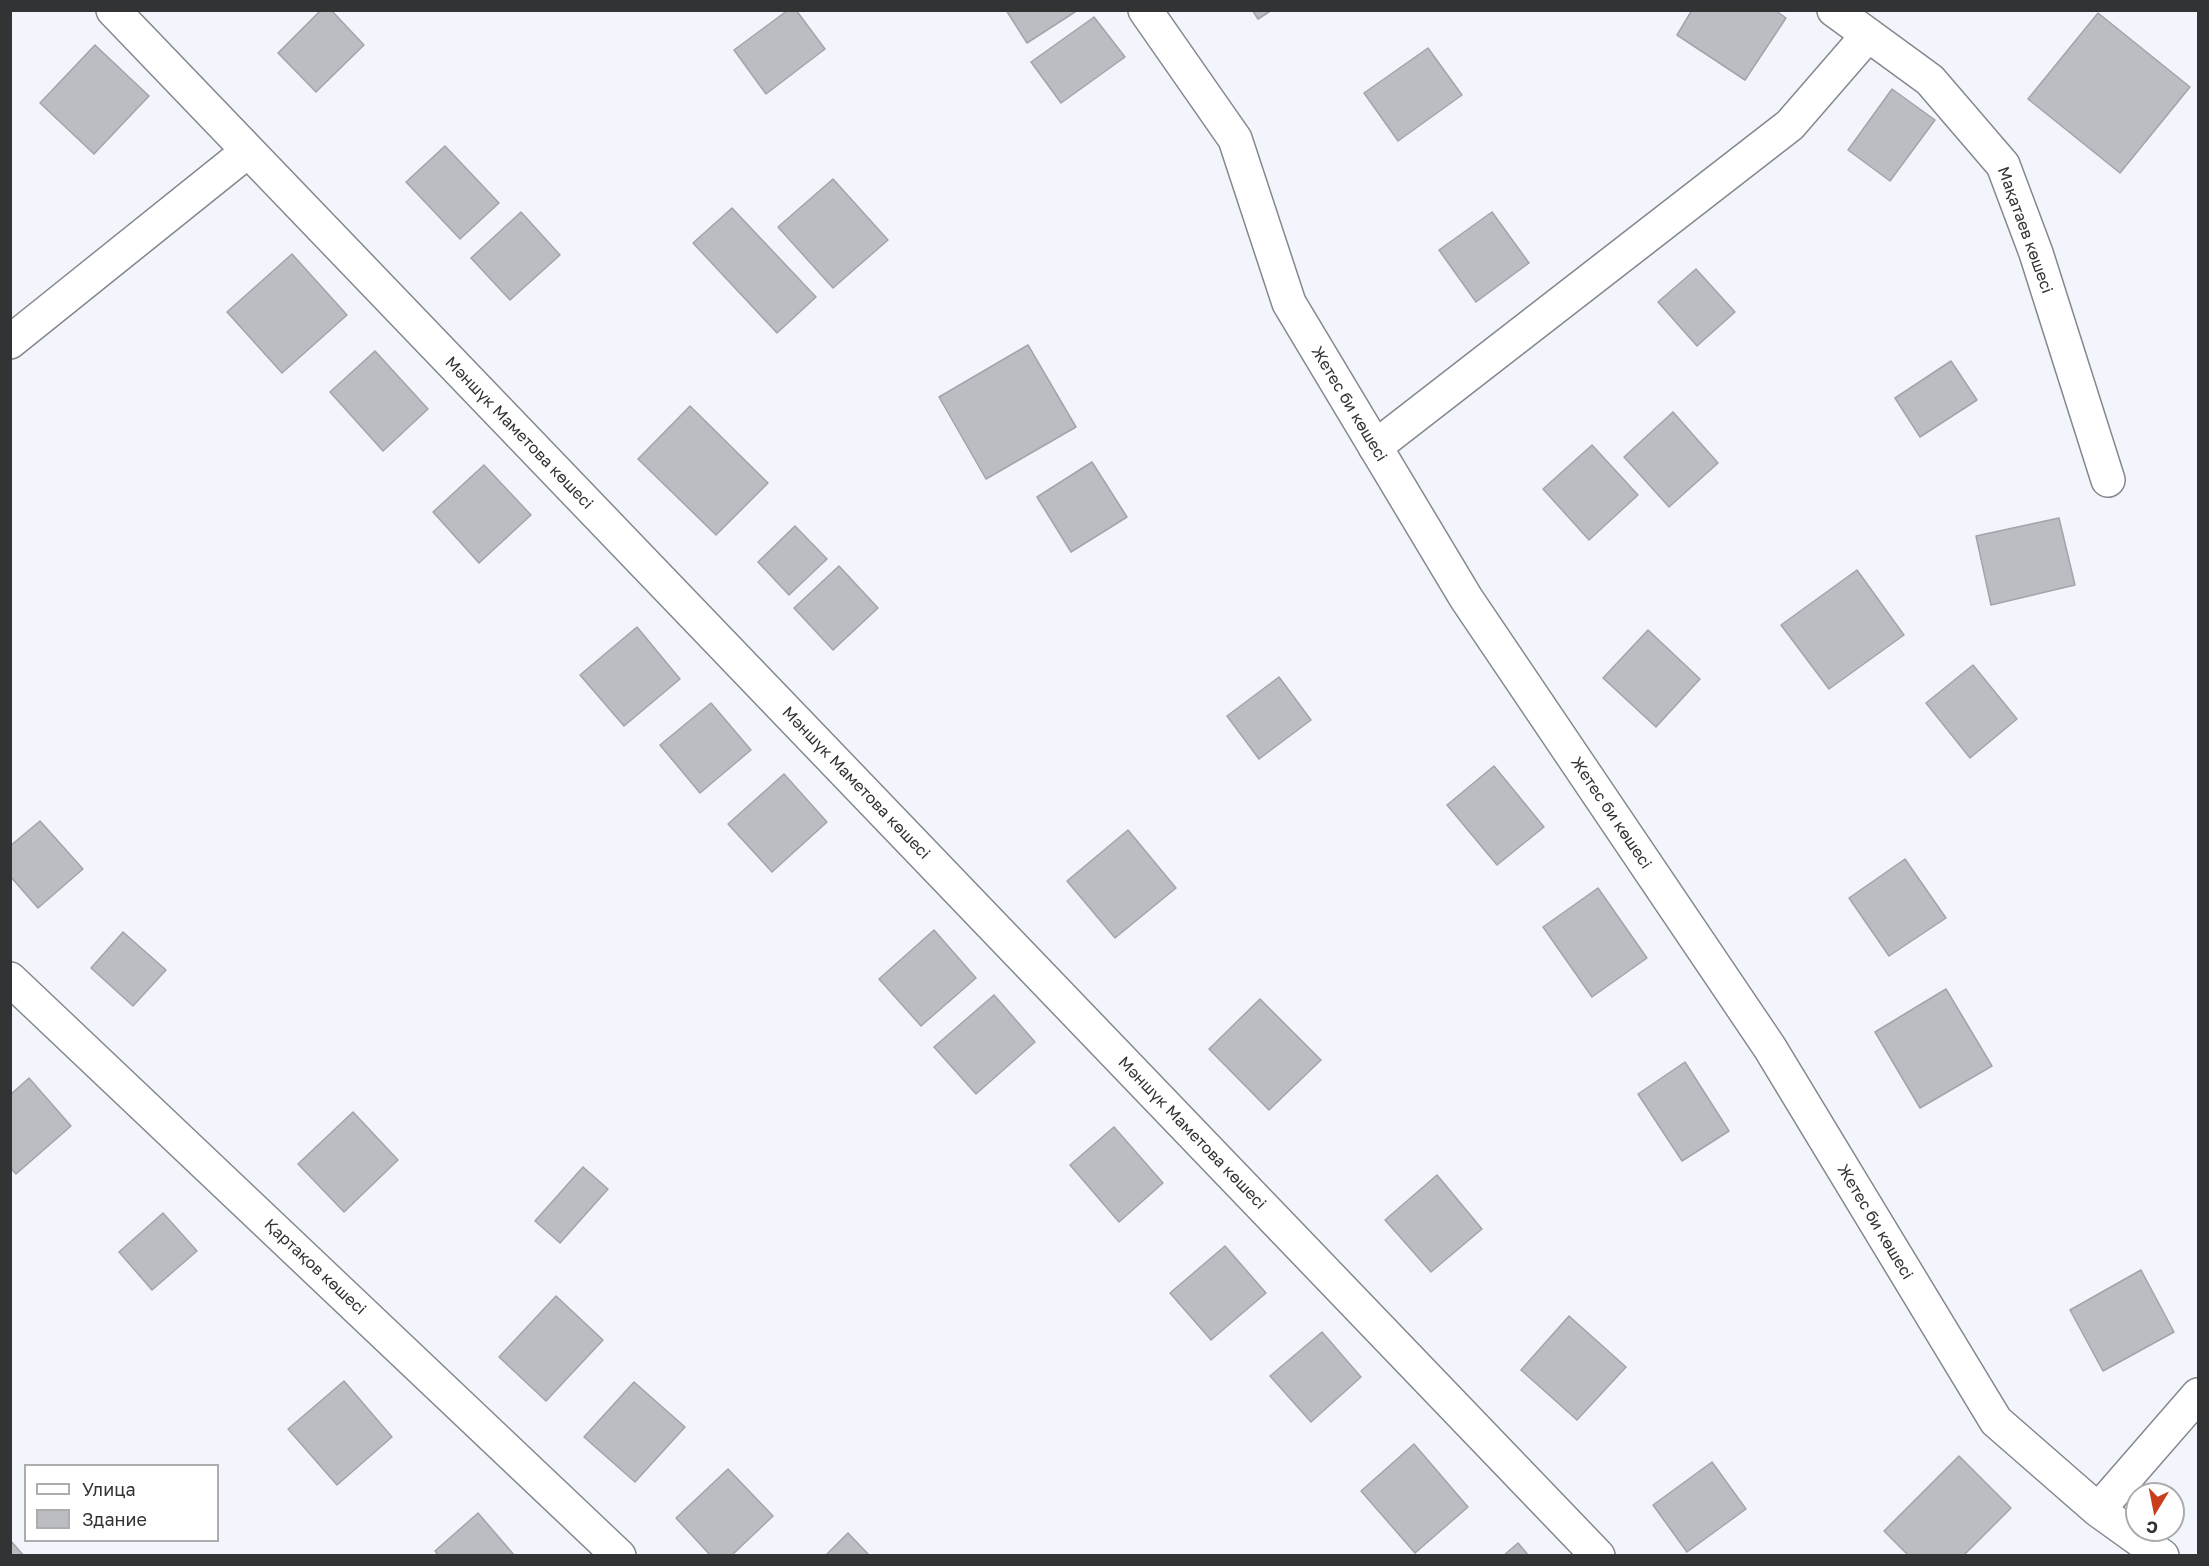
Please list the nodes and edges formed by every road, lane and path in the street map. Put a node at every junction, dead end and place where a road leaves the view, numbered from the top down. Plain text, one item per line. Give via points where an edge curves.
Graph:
1 (113, 10) edge
2 (1145, 10) edge
3 (1834, 10) edge
4 (1868, 35) junction
5 (248, 151) junction
6 (10, 342) edge
7 (1375, 447) junction
8 (2108, 480) dead end
9 (10, 979) edge
10 (2199, 1395) edge
11 (2098, 1510) junction
12 (619, 1556) edge
13 (1598, 1556) edge
14 (2162, 1556) edge

1 - 5 street, Мәншүк Маметова көшесі
2 - 7 street, Жетес би көшесі via 1235,139 1289,303
3 - 4 street, Мақатаев көшесі
4 - 7 street via 1790,125
4 - 8 street, Мақатаев көшесі via 1930,80 2003,165 2036,253
5 - 6 street
5 - 13 street, Мәншүк Маметова көшесі
7 - 11 street, Жетес би көшесі via 1466,598 1770,1048 1996,1421
9 - 12 street, Қартақов көшесі
10 - 11 street
11 - 14 street, Жетес би көшесі

